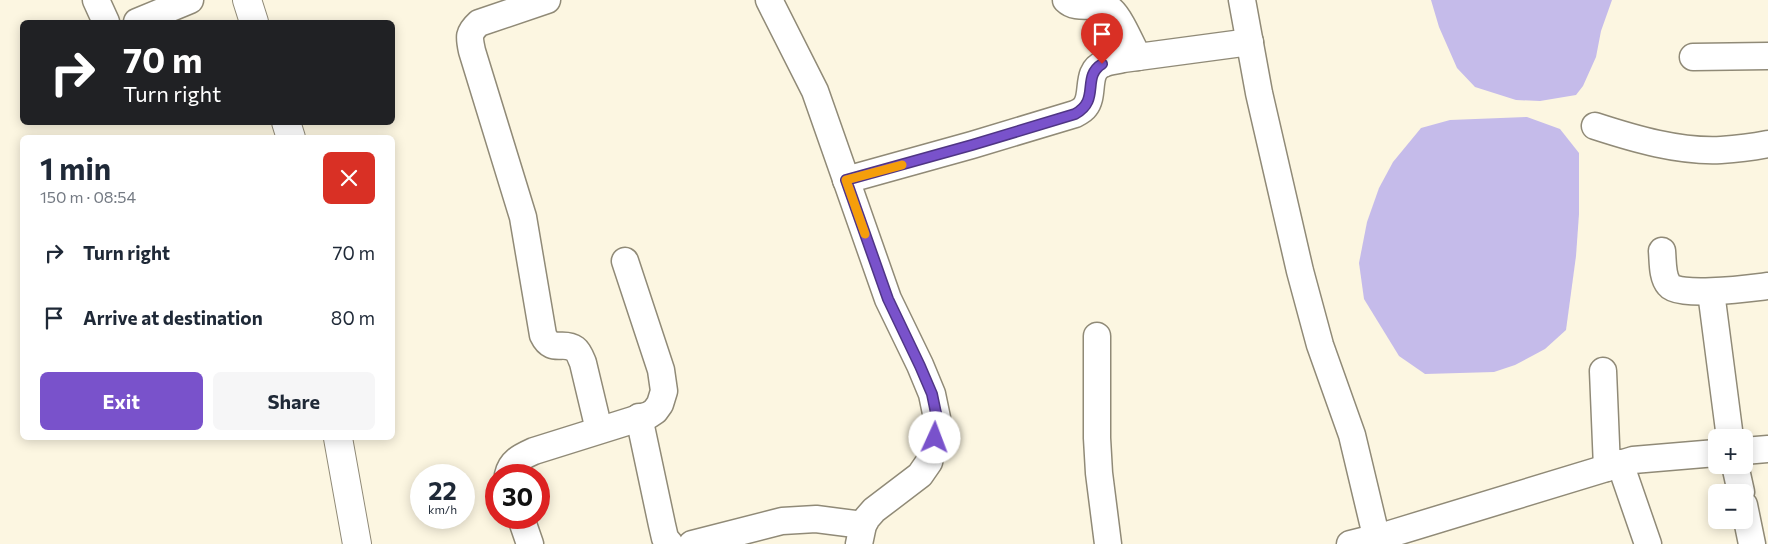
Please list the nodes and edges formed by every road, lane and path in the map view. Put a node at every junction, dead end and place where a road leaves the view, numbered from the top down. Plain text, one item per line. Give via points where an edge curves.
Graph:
1 (96, 0) edge
2 (247, 0) edge
3 (547, 0) edge
4 (769, 0) edge
5 (1066, 0) edge
6 (1242, 0) edge
7 (180, 4) edge
8 (105, 20) edge
9 (142, 20) edge
10 (253, 20) edge
11 (1250, 42) junction
12 (1768, 56) edge
13 (1138, 57) junction
14 (1693, 57) dead end
15 (1595, 126) dead end
16 (1768, 144) edge
17 (846, 180) junction
18 (1662, 251) dead end
19 (625, 261) dead end
20 (1768, 286) edge
21 (1711, 292) junction
22 (1097, 336) dead end
23 (1603, 371) dead end
24 (639, 417) junction
25 (1729, 429) edge
26 (599, 430) junction
27 (338, 440) edge
28 (1768, 449) edge
29 (1753, 450) edge
30 (1708, 454) edge
31 (511, 464) edge
32 (1614, 465) junction
33 (525, 529) edge
34 (1749, 529) edge
35 (861, 534) edge
36 (1377, 541) edge
37 (357, 544) edge
38 (530, 544) edge
39 (670, 544) edge
40 (692, 544) edge
41 (1108, 544) edge
42 (1350, 544) edge
43 (1648, 544) edge
44 (1752, 544) edge

1 - 8 street
2 - 10 street
3 - 26 street via 480,23 472,29 470,38 523,217 543,335 546,342 570,346 579,354
4 - 17 street via 815,91
5 - 13 street via 1074,5 1111,10
6 - 11 street
7 - 9 street
11 - 13 street
11 - 36 street via 1300,271 1320,345 1352,435
12 - 14 street
13 - 17 street via 1096,68 1088,102 1075,114
15 - 16 street via 1622,135 1697,150
17 - 35 street via 888,299 932,394 937,418 929,462 920,475 874,510
18 - 21 street via 1665,277 1670,286 1676,290
19 - 24 street via 661,370 664,391 655,411
20 - 21 street
21 - 25 street
22 - 41 street via 1097,438
23 - 32 street
24 - 26 street
24 - 39 street via 662,525
26 - 31 street via 534,451
27 - 37 street
28 - 29 street
30 - 32 street via 1633,460
32 - 36 street
32 - 43 street
33 - 38 street
34 - 44 street
35 - 40 street via 816,519 782,521
36 - 42 street

